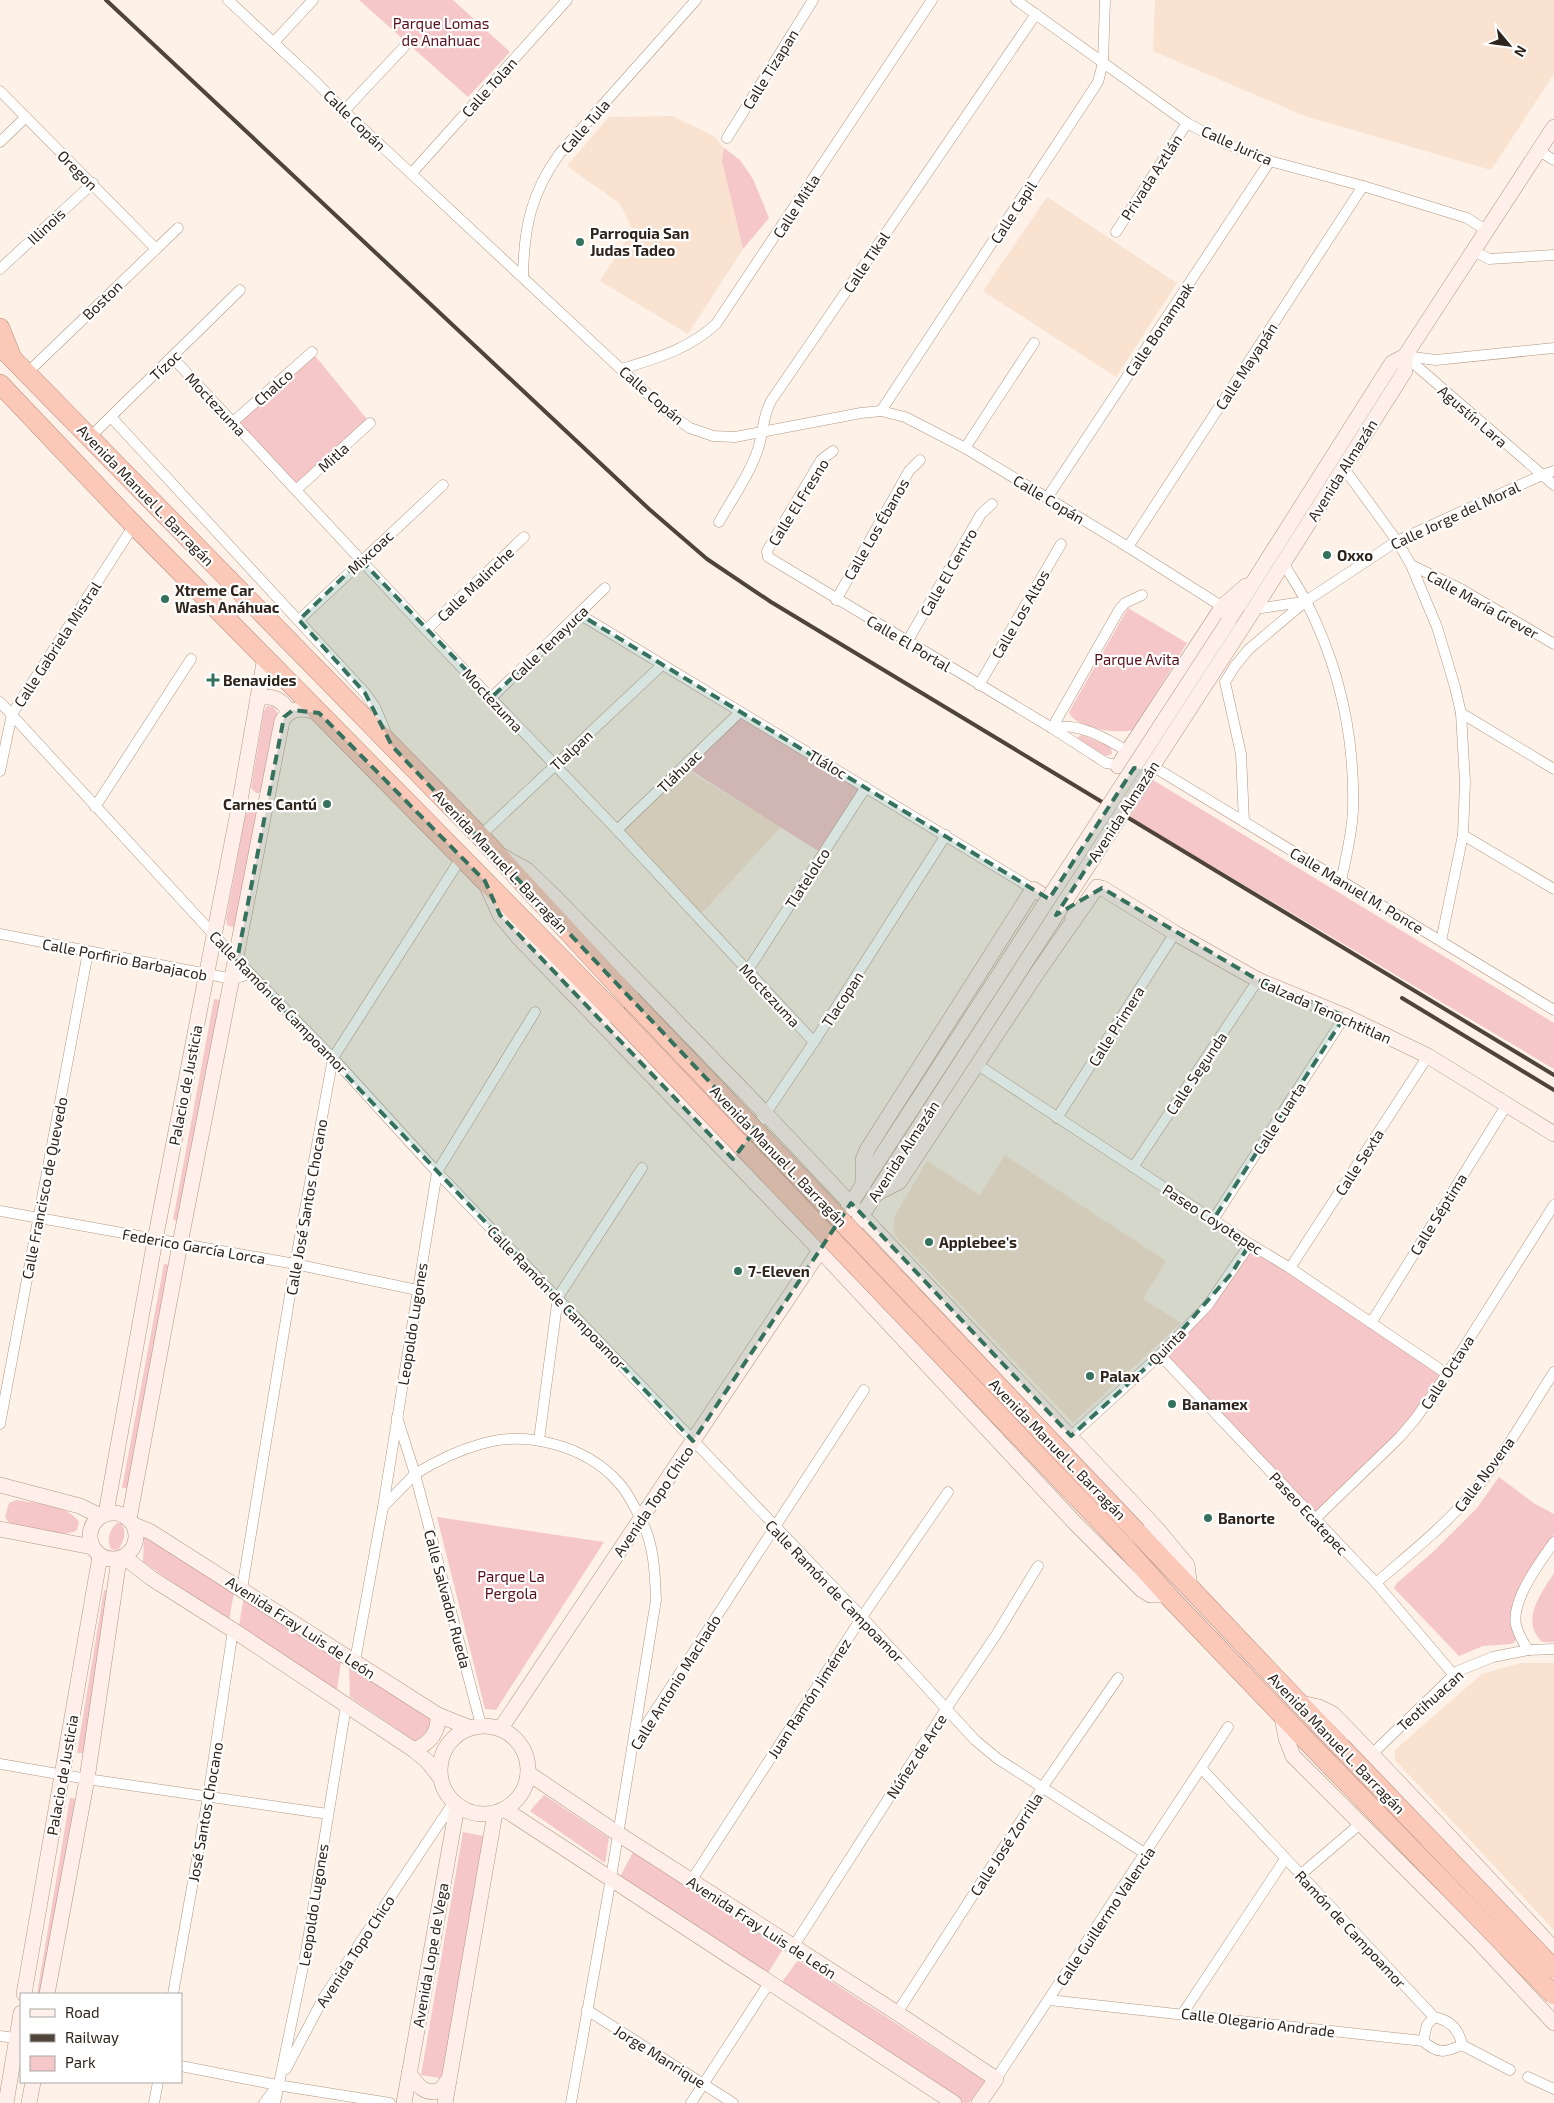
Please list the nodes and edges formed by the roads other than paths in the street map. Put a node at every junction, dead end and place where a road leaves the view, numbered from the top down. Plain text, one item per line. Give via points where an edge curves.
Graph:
1 (228, 0) edge
2 (313, 0) edge
3 (567, 0) edge
4 (696, 0) edge
5 (813, 0) edge
6 (932, 0) edge
7 (1016, 0) edge
8 (1105, 0) edge
9 (1036, 14) junction
10 (274, 42) junction
11 (404, 47) dead end
12 (1103, 63) junction
13 (0, 91) edge
14 (344, 111) junction
15 (26, 118) junction
16 (1187, 123) junction
17 (1554, 127) edge
18 (727, 138) dead end
19 (0, 142) edge
20 (1539, 151) junction
21 (1554, 160) edge
22 (1270, 162) junction
23 (411, 174) junction
24 (92, 184) junction
25 (1363, 186) junction
26 (178, 228) dead end
27 (1487, 231) junction
28 (1116, 232) dead end
29 (156, 249) junction
30 (1474, 251) junction
31 (1554, 255) edge
32 (0, 269) edge
33 (523, 276) junction
34 (240, 290) dead end
35 (0, 328) edge
36 (1034, 343) dead end
37 (1554, 348) edge
38 (312, 352) dead end
39 (6, 353) edge
40 (1405, 356) junction
41 (172, 357) junction
42 (622, 369) junction
43 (26, 373) junction
44 (0, 384) edge
45 (881, 411) junction
46 (111, 418) junction
47 (233, 422) junction
48 (370, 423) dead end
49 (762, 432) junction
50 (89, 438) junction
51 (965, 448) junction
52 (833, 451) dead end
53 (920, 460) dead end
54 (1343, 467) junction
55 (1554, 471) edge
56 (1542, 475) junction
57 (443, 485) dead end
58 (1554, 485) edge
59 (296, 490) junction
60 (1047, 498) junction
61 (992, 504) dead end
62 (719, 522) dead end
63 (134, 525) junction
64 (524, 537) dead end
65 (1397, 540) junction
66 (1060, 544) dead end
67 (1128, 546) junction
68 (767, 556) joint
69 (361, 560) junction
70 (1283, 562) junction
71 (1411, 565) junction
72 (605, 588) dead end
73 (1142, 595) dead end
74 (836, 600) junction
75 (1306, 601) junction
76 (1253, 611) junction
77 (579, 614) junction
78 (1228, 615) junction
79 (299, 620) junction
80 (426, 630) junction
81 (907, 642) junction
82 (1554, 644) edge
83 (265, 657) junction
84 (191, 659) dead end
85 (662, 665) junction
86 (979, 684) junction
87 (492, 697) junction
88 (258, 698) junction
89 (0, 702) edge
90 (289, 712) junction
91 (740, 712) junction
92 (319, 713) junction
93 (1461, 713) junction
94 (12, 714) junction
95 (1052, 728) junction
96 (392, 746) junction
97 (1127, 751) junction
98 (554, 765) junction
99 (1118, 766) junction
100 (1554, 769) edge
101 (0, 771) edge
102 (1159, 771) junction
103 (243, 787) junction
104 (866, 787) junction
105 (268, 793) junction
106 (95, 807) junction
107 (238, 812) junction
108 (264, 814) junction
109 (1244, 822) junction
110 (617, 830) junction
111 (946, 835) junction
112 (1463, 835) junction
113 (480, 836) junction
114 (494, 852) junction
115 (461, 858) junction
116 (1341, 881) junction
117 (485, 882) junction
118 (1033, 889) junction
119 (1554, 889) edge
120 (1076, 916) junction
121 (1175, 933) junction
122 (0, 934) edge
123 (214, 934) junction
124 (1441, 941) junction
125 (994, 951) junction
126 (88, 952) junction
127 (237, 960) junction
128 (748, 970) junction
129 (206, 974) junction
130 (250, 974) junction
131 (1035, 976) junction
132 (232, 979) junction
133 (1258, 980) junction
134 (1554, 1010) edge
135 (535, 1012) dead end
136 (1345, 1016) junction
137 (814, 1042) junction
138 (1428, 1056) junction
139 (333, 1058) junction
140 (978, 1065) junction
141 (1506, 1106) junction
142 (766, 1114) junction
143 (1057, 1118) junction
144 (1554, 1134) edge
145 (734, 1159) junction
146 (1134, 1166) junction
147 (642, 1168) dead end
148 (437, 1172) junction
149 (863, 1184) junction
150 (876, 1194) junction
151 (851, 1203) junction
152 (1554, 1204) edge
153 (0, 1211) edge
154 (862, 1215) junction
155 (39, 1218) junction
156 (1213, 1220) junction
157 (155, 1240) junction
158 (180, 1244) junction
159 (1250, 1244) junction
160 (821, 1250) junction
161 (832, 1262) junction
162 (295, 1264) junction
163 (1290, 1268) junction
164 (805, 1275) junction
165 (417, 1290) junction
166 (558, 1297) junction
167 (958, 1316) junction
168 (1370, 1323) junction
169 (917, 1354) junction
170 (1160, 1355) junction
171 (1554, 1372) edge
172 (1447, 1374) junction
173 (864, 1390) dead end
174 (397, 1417) junction
175 (0, 1424) edge
176 (1071, 1436) junction
177 (540, 1440) junction
178 (693, 1441) junction
179 (415, 1474) junction
180 (0, 1485) edge
181 (948, 1492) dead end
182 (80, 1506) junction
183 (383, 1507) junction
184 (103, 1515) junction
185 (641, 1518) junction
186 (1316, 1519) junction
187 (132, 1522) junction
188 (774, 1526) junction
189 (0, 1529) edge
190 (1554, 1542) edge
191 (74, 1543) junction
192 (96, 1552) junction
193 (121, 1558) junction
194 (1038, 1566) dead end
195 (1376, 1583) junction
196 (242, 1589) junction
197 (1190, 1589) junction
198 (1168, 1595) junction
199 (862, 1616) junction
200 (234, 1630) junction
201 (1554, 1649) edge
202 (1528, 1650) junction
203 (355, 1661) junction
204 (1453, 1674) junction
205 (1118, 1678) dead end
206 (1296, 1702) junction
207 (346, 1706) junction
208 (946, 1710) junction
209 (438, 1715) junction
210 (1282, 1717) junction
211 (475, 1726) junction
212 (1228, 1727) dead end
213 (500, 1728) junction
214 (630, 1748) junction
215 (414, 1750) junction
216 (1372, 1754) junction
217 (0, 1764) edge
218 (1202, 1769) junction
219 (528, 1773) junction
220 (62, 1775) junction
221 (439, 1776) junction
222 (87, 1779) junction
223 (1042, 1788) junction
224 (208, 1797) junction
225 (455, 1805) junction
226 (500, 1811) junction
227 (328, 1814) junction
228 (1360, 1824) junction
229 (617, 1833) junction
230 (1146, 1854) junction
231 (1285, 1859) junction
232 (1476, 1862) junction
233 (1300, 1875) junction
234 (611, 1878) junction
235 (691, 1881) junction
236 (1512, 1904) junction
237 (1440, 1905) junction
238 (1477, 1940) junction
239 (793, 1947) junction
240 (1554, 1949) edge
241 (1554, 1969) edge
242 (769, 1983) junction
243 (24, 1993) edge
244 (47, 1993) edge
245 (173, 1993) edge
246 (1554, 1995) edge
247 (1049, 2000) junction
248 (587, 2010) junction
249 (897, 2013) junction
250 (1183, 2013) junction
251 (1434, 2017) junction
252 (1554, 2023) edge
253 (20, 2026) edge
254 (0, 2036) edge
255 (19, 2039) edge
256 (1423, 2041) junction
257 (1462, 2045) junction
258 (182, 2066) edge
259 (1510, 2070) dead end
260 (409, 2073) junction
261 (1528, 2078) dead end
262 (449, 2079) junction
263 (996, 2079) junction
264 (33, 2083) edge
265 (158, 2083) edge
266 (703, 2084) junction
267 (277, 2085) junction
268 (1554, 2089) edge
269 (6, 2103) edge
270 (30, 2103) edge
271 (154, 2103) edge
272 (264, 2103) edge
273 (275, 2103) edge
274 (390, 2103) edge
275 (404, 2103) edge
276 (445, 2103) edge
277 (571, 2103) edge
278 (690, 2103) edge
279 (733, 2103) edge
280 (954, 2103) edge
281 (979, 2103) edge

1 - 10 street, Calle Copán
2 - 10 street
3 - 23 street, Calle Tolan
4 - 33 street, Calle Tula via 550,167 532,205 525,230
5 - 18 street, Calle Tizapan
6 - 42 street, Calle Mitla via 716,324 703,337 685,347
7 - 9 street, Calle Jurica
8 - 12 street, Calle Capil
9 - 12 street, Calle Jurica
9 - 49 street, Calle Tikal via 771,401 763,419
10 - 14 street, Calle Copán
11 - 14 street
12 - 16 street, Calle Jurica
12 - 45 street, Calle Capil via 1098,82
13 - 15 street, Oregon
14 - 23 street, Calle Copán
15 - 19 street
15 - 24 street, Oregon
16 - 22 street, Calle Jurica
16 - 28 street, Privada Aztlán
17 - 20 street, Avenida Almazán
20 - 21 street
20 - 27 street, Avenida Almazán
22 - 25 street, Calle Jurica
22 - 60 street, Calle Bonampak
23 - 33 street, Calle Copán
24 - 29 street, Oregon
24 - 32 street, Illinois
25 - 27 street, Calle Jurica via 1467,218
25 - 67 street, Calle Mayapán
26 - 29 street, Boston
27 - 30 street, Avenida Almazán
29 - 43 street, Boston
30 - 31 street via 1489,259
30 - 40 street, Avenida Almazán
33 - 42 street, Calle Copán
34 - 41 street, Tízoc
35 - 39 highway
36 - 51 street
37 - 40 street via 1436,360
38 - 47 street, Chalco
39 - 43 highway, Avenida Manuel L. Barragán
40 - 54 street, Avenida Almazán via 1404,371
40 - 56 street, Agustín Lara
40 - 78 street, Avenida Almazán via 1392,363 1258,575
41 - 46 street, Tízoc
41 - 47 street, Moctezuma
42 - 49 street, Calle Copán via 668,413 690,428 713,436 735,437
43 - 50 highway, Avenida Manuel L. Barragán
44 - 63 highway, Avenida Manuel L. Barragán
45 - 49 street, Calle Copán
45 - 51 street, Calle Copán via 905,417
46 - 50 street, Tízoc
46 - 79 street
47 - 59 street, Moctezuma
48 - 59 street, Mitla
49 - 62 street, Calle Tikal via 755,455
50 - 96 highway, Avenida Manuel L. Barragán
51 - 60 street, Calle Copán
52 - 68 street, Calle El Fresno via 821,460
53 - 74 street, Calle Los Ébanos via 909,471
54 - 65 street
54 - 70 street, Avenida Almazán
55 - 56 street, Calle Jorge del Moral
56 - 58 street, Agustín Lara
56 - 65 street, Calle Jorge del Moral
57 - 69 street, Mixcoac
59 - 69 street, Moctezuma
60 - 67 street, Calle Copán
61 - 81 street, Calle El Centro via 981,514
63 - 83 highway, Avenida Manuel L. Barragán
63 - 94 street, Calle Gabriela Mistral
64 - 80 street, Calle Malinche
65 - 71 street
65 - 75 street, Calle Jorge del Moral
66 - 86 street, Calle Los Altos
67 - 78 street, Calle Copán
68 - 74 street, Calle El Portal
69 - 79 street, Mixcoac
69 - 80 street, Moctezuma
70 - 75 street
70 - 76 street, Avenida Almazán
71 - 82 street, Calle María Grever via 1462,588
71 - 93 street via 1437,627
72 - 77 street, Calle Tenayuca
73 - 95 street via 1134,597 1119,610
74 - 81 street, Calle El Portal
75 - 76 street
75 - 109 street, Calle Jorge del Moral via 1249,649 1225,682 1241,754
75 - 116 street via 1332,662 1348,724 1353,811
76 - 150 street, Avenida Almazán, bridge
77 - 85 street, Tláloc
77 - 87 street, Calle Tenayuca
78 - 97 street
78 - 149 street, Avenida Almazán, bridge
79 - 96 street via 365,693 375,707
80 - 87 street, Moctezuma
81 - 86 street, Calle El Portal
83 - 88 street, Palacio de Justicia
83 - 92 highway, Avenida Manuel L. Barragán
84 - 106 street
85 - 91 street, Tláloc
85 - 98 street, Tlalpan
86 - 95 street, Calle El Portal
87 - 98 street, Moctezuma
88 - 90 street via 277,698
88 - 103 street, Palacio de Justicia
89 - 94 street, Calle Ramón de Campoamor
90 - 92 street via 305,710
90 - 105 street, Palacio de Justicia via 282,721
91 - 104 street, Tláloc
91 - 110 street, Tláhuac
92 - 115 highway, Avenida Manuel L. Barragán
93 - 100 street
93 - 112 street via 1465,782
94 - 101 street, Calle Gabriela Mistral
94 - 106 street, Calle Ramón de Campoamor
95 - 97 street via 1076,727
95 - 99 street, Calle El Portal via 1103,761
96 - 113 highway, Avenida Manuel L. Barragán
97 - 99 street
97 - 102 street, Calle Manuel M. Ponce
98 - 110 street, Moctezuma
98 - 113 street, Tlalpan
99 - 102 street, Calle Manuel M. Ponce
102 - 109 street, Calle Manuel M. Ponce
103 - 105 street via 254,798
103 - 107 street, Palacio de Justicia
104 - 111 street, Tláloc
104 - 128 street, Tlatelolco
105 - 108 street, Palacio de Justicia
106 - 123 street, Calle Ramón de Campoamor
107 - 108 street via 253,805
107 - 123 street, Palacio de Justicia
108 - 127 street, Palacio de Justicia
109 - 116 street, Calle Manuel M. Ponce
110 - 128 street, Moctezuma
111 - 118 street, Tláloc
111 - 137 street, Tlacopan
112 - 119 street
112 - 124 street
113 - 114 highway, Avenida Manuel L. Barragán
114 - 142 street via 527,870 558,899
114 - 197 highway, Avenida Manuel L. Barragán, bridge
115 - 117 highway, Avenida Manuel L. Barragán
115 - 139 street, Calle José Santos Chocano
116 - 124 street, Calle Manuel M. Ponce
117 - 145 street via 500,915 518,937
117 - 198 highway, Avenida Manuel L. Barragán, bridge via 617,1015
118 - 120 street, Tláloc
118 - 125 street
120 - 121 street, Calzada Tenochtitlan via 1097,887
120 - 131 street
121 - 133 street, Calzada Tenochtitlan
121 - 143 street, Calle Primera
122 - 126 street, Calle Porfirio Barbajacob
123 - 127 street, Calle Ramón de Campoamor
123 - 129 street, Palacio de Justicia
124 - 134 street, Calle Manuel M. Ponce
125 - 131 street
125 - 149 street via 867,1150 863,1160
126 - 129 street, Calle Porfirio Barbajacob
126 - 155 street, Calle Francisco de Quevedo
127 - 130 street, Calle Ramón de Campoamor
127 - 132 street, Palacio de Justicia
128 - 137 street, Moctezuma
129 - 132 street, Calle Porfirio Barbajacob
129 - 157 street, Palacio de Justicia
130 - 132 street, Calle Porfirio Barbajacob
130 - 139 street, Calle Ramón de Campoamor
131 - 140 street
132 - 158 street, Palacio de Justicia
133 - 136 street, Calzada Tenochtitlan
133 - 146 street, Calle Segunda
135 - 148 street, Leopoldo Lugones
136 - 138 street, Calzada Tenochtitlan
136 - 156 street, Calle Cuarta
137 - 142 street, Tlacopan
138 - 141 street, Calzada Tenochtitlan
138 - 163 street, Calle Sexta
139 - 148 street, Calle Ramón de Campoamor
139 - 162 street, Calle José Santos Chocano
140 - 143 street, Paseo Coyotepec
140 - 150 street via 899,1182
141 - 144 street, Calzada Tenochtitlan
141 - 168 street, Calle Séptima
142 - 145 street, Tlacopan
142 - 151 street
143 - 146 street, Paseo Coyotepec
145 - 160 street
146 - 156 street, Paseo Coyotepec
147 - 166 street
148 - 165 street, Leopoldo Lugones
148 - 166 street, Calle Ramón de Campoamor
149 - 151 street, Avenida Almazán
150 - 154 street, Avenida Almazán
151 - 154 street
151 - 160 street, Avenida Almazán
152 - 172 street, Calle Octava
153 - 155 street, Federico García Lorca
154 - 161 street, Avenida Almazán
154 - 167 street
155 - 157 street, Federico García Lorca
155 - 175 street, Calle Francisco de Quevedo
156 - 159 street, Paseo Coyotepec
157 - 158 street, Federico García Lorca
157 - 184 street, Palacio de Justicia
158 - 162 street, Federico García Lorca
158 - 187 street, Palacio de Justicia
159 - 163 street, Paseo Coyotepec
159 - 170 street, Quinta via 1208,1305
160 - 161 street
160 - 164 street, Avenida Topo Chico
161 - 164 street
161 - 169 street
162 - 165 street, Federico García Lorca
162 - 196 street, Calle José Santos Chocano
163 - 168 street, Paseo Coyotepec
164 - 178 street, Avenida Topo Chico
165 - 174 street, Leopoldo Lugones
166 - 177 street
166 - 178 street, Calle Ramón de Campoamor
167 - 169 street
167 - 176 street
168 - 172 street, Paseo Coyotepec
169 - 198 street via 1133,1583 1150,1595
170 - 176 street, Quinta
170 - 186 street, Paseo Ecatepec
171 - 195 street, Calle Novena via 1474,1492 1445,1523
172 - 186 street, Calle Octava via 1400,1437
173 - 188 street, Calle Antonio Machado
174 - 179 street, Calle Salvador Rueda
174 - 183 street, Leopoldo Lugones
176 - 197 street via 1187,1565
177 - 179 street via 510,1439 482,1443 446,1456
177 - 185 street via 558,1445 600,1467 619,1482
178 - 185 street, Avenida Topo Chico
178 - 188 street, Calle Ramón de Campoamor
179 - 183 street
179 - 211 street, Calle Salvador Rueda
180 - 182 street
181 - 199 street, Juan Ramón Jiménez
182 - 184 street
182 - 191 street via 87,1522 84,1534
183 - 203 street, Leopoldo Lugones
184 - 187 street via 119,1513
184 - 192 street via 95,1521 89,1534
185 - 213 street, Avenida Topo Chico
185 - 214 street via 655,1567 656,1600
186 - 195 street, Paseo Ecatepec
187 - 193 street via 136,1540 130,1553
187 - 196 street, Avenida Fray Luis de León
188 - 199 street, Calle Ramón de Campoamor
188 - 214 street, Calle Antonio Machado
189 - 191 street
190 - 202 street via 1522,1594 1516,1610 1516,1624
191 - 192 street
192 - 193 street via 106,1559
192 - 220 street, Palacio de Justicia
193 - 200 street
193 - 222 street, Palacio de Justicia
194 - 208 street, Núñez de Arce
195 - 204 street, Paseo Ecatepec
196 - 203 street, Avenida Fray Luis de León
197 - 206 highway, Avenida Manuel L. Barragán
198 - 210 highway, Avenida Manuel L. Barragán
199 - 208 street, Calle Ramón de Campoamor
199 - 235 street, Juan Ramón Jiménez
200 - 207 street
200 - 224 street, José Santos Chocano
201 - 202 street, Teotihuacan
202 - 204 street, Teotihuacan via 1476,1662
203 - 209 street, Avenida Fray Luis de León
204 - 216 street, Teotihuacan
205 - 223 street, Calle José Zorrilla
206 - 216 street via 1327,1710
206 - 241 highway, Avenida Manuel L. Barragán, bridge
207 - 215 street
207 - 227 street, Leopoldo Lugones
208 - 223 street, Calle Ramón de Campoamor via 998,1759
208 - 239 street, Núñez de Arce
209 - 211 street, Avenida Fray Luis de León
209 - 215 street via 433,1737
210 - 228 street via 1293,1756
210 - 246 highway, Avenida Manuel L. Barragán, bridge
211 - 213 street
211 - 221 street via 451,1738 441,1756
212 - 218 street, Calle Guillermo Valencia
213 - 219 street via 522,1746
214 - 229 street, Calle Antonio Machado
215 - 221 street
216 - 232 street
217 - 220 street
218 - 230 street, Calle Guillermo Valencia
218 - 231 street, Ramón de Campoamor
219 - 226 street via 525,1788 516,1800
219 - 229 street, Avenida Fray Luis de León
220 - 222 street
220 - 243 street, Palacio de Justicia
221 - 225 street via 444,1791
222 - 224 street
222 - 244 street, Palacio de Justicia
223 - 230 street, Calle Ramón de Campoamor
223 - 249 street, Calle José Zorrilla
224 - 227 street
224 - 245 street, José Santos Chocano
225 - 226 street via 482,1815
225 - 260 street, Avenida Lope de Vega
225 - 267 street, Avenida Topo Chico via 324,1997
226 - 234 street
226 - 262 street
227 - 267 street, Leopoldo Lugones via 306,1952
228 - 233 street
228 - 237 street
229 - 234 street, Calle Antonio Machado
229 - 235 street, Avenida Fray Luis de León
230 - 247 street, Calle Guillermo Valencia
231 - 233 street, Ramón de Campoamor
231 - 250 street
232 - 236 street
232 - 237 street via 1474,1882 1466,1895
233 - 251 street, Ramón de Campoamor
234 - 242 street
234 - 248 street, Calle Antonio Machado
235 - 239 street, Avenida Fray Luis de León
236 - 238 street via 1495,1902 1481,1909 1474,1926
236 - 240 street
237 - 238 street
238 - 252 street
239 - 249 street, Avenida Fray Luis de León
242 - 266 street
242 - 280 street
247 - 250 street, Calle Olegario Andrade
247 - 263 street, Calle Guillermo Valencia
248 - 266 street, Jorge Manrique
248 - 277 street, Calle Antonio Machado
249 - 263 street, Avenida Fray Luis de León
250 - 256 street, Calle Olegario Andrade
251 - 256 street via 1427,2025
251 - 257 street, Ramón de Campoamor via 1452,2025 1459,2033
253 - 255 street
254 - 255 street
255 - 269 street
256 - 257 street, Calle Olegario Andrade via 1442,2051
257 - 259 street
258 - 267 street
260 - 262 street via 420,2087 430,2092 440,2090
260 - 275 street, Avenida Lope de Vega
261 - 268 street
262 - 276 street
263 - 281 street, Calle Guillermo Valencia
264 - 270 street
265 - 271 street
266 - 278 street
266 - 279 street, Jorge Manrique
267 - 272 street, Avenida Topo Chico
267 - 273 street, Leopoldo Lugones
267 - 274 street

